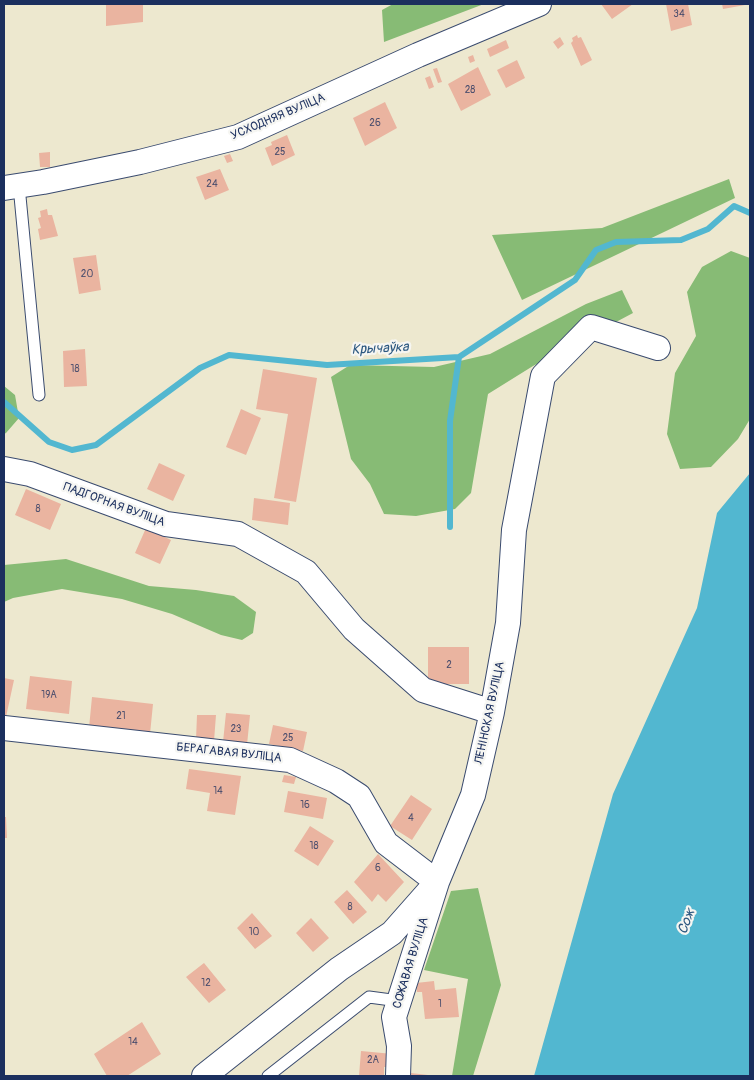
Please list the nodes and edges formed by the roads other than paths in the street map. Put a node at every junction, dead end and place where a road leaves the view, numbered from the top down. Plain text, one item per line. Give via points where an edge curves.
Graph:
1 (539, 4) edge
2 (11, 187) edge
3 (658, 348) dead end
4 (39, 395) dead end
5 (4, 469) edge
6 (492, 712) junction
7 (4, 728) edge
8 (437, 882) junction
9 (399, 1001) junction
10 (204, 1076) edge
11 (268, 1076) edge
12 (398, 1076) edge

1 - 2 street, УСХОДНЯЯ ВУЛІЦА via 238,136 140,162
2 - 4 lane
3 - 6 street, ЛЕНІНСКАЯ ВУЛІЦА via 591,327 543,376 514,530 508,623
5 - 6 street, ПАДГОРНАЯ ВУЛІЦА via 30,474 166,524 238,534 306,572 354,629 423,690
6 - 8 street, ЛЕНІНСКАЯ ВУЛІЦА via 473,795
7 - 8 street, БЕРАГАВАЯ ВУЛІЦА via 290,760 336,781 359,796 386,843
8 - 9 street, СОЖАВАЯ ВУЛІЦА
8 - 10 street, ЛЕНІНСКАЯ ВУЛІЦА via 392,933 339,969
9 - 11 lane via 369,996
9 - 12 street, СОЖАВАЯ ВУЛІЦА via 394,1017 399,1046

